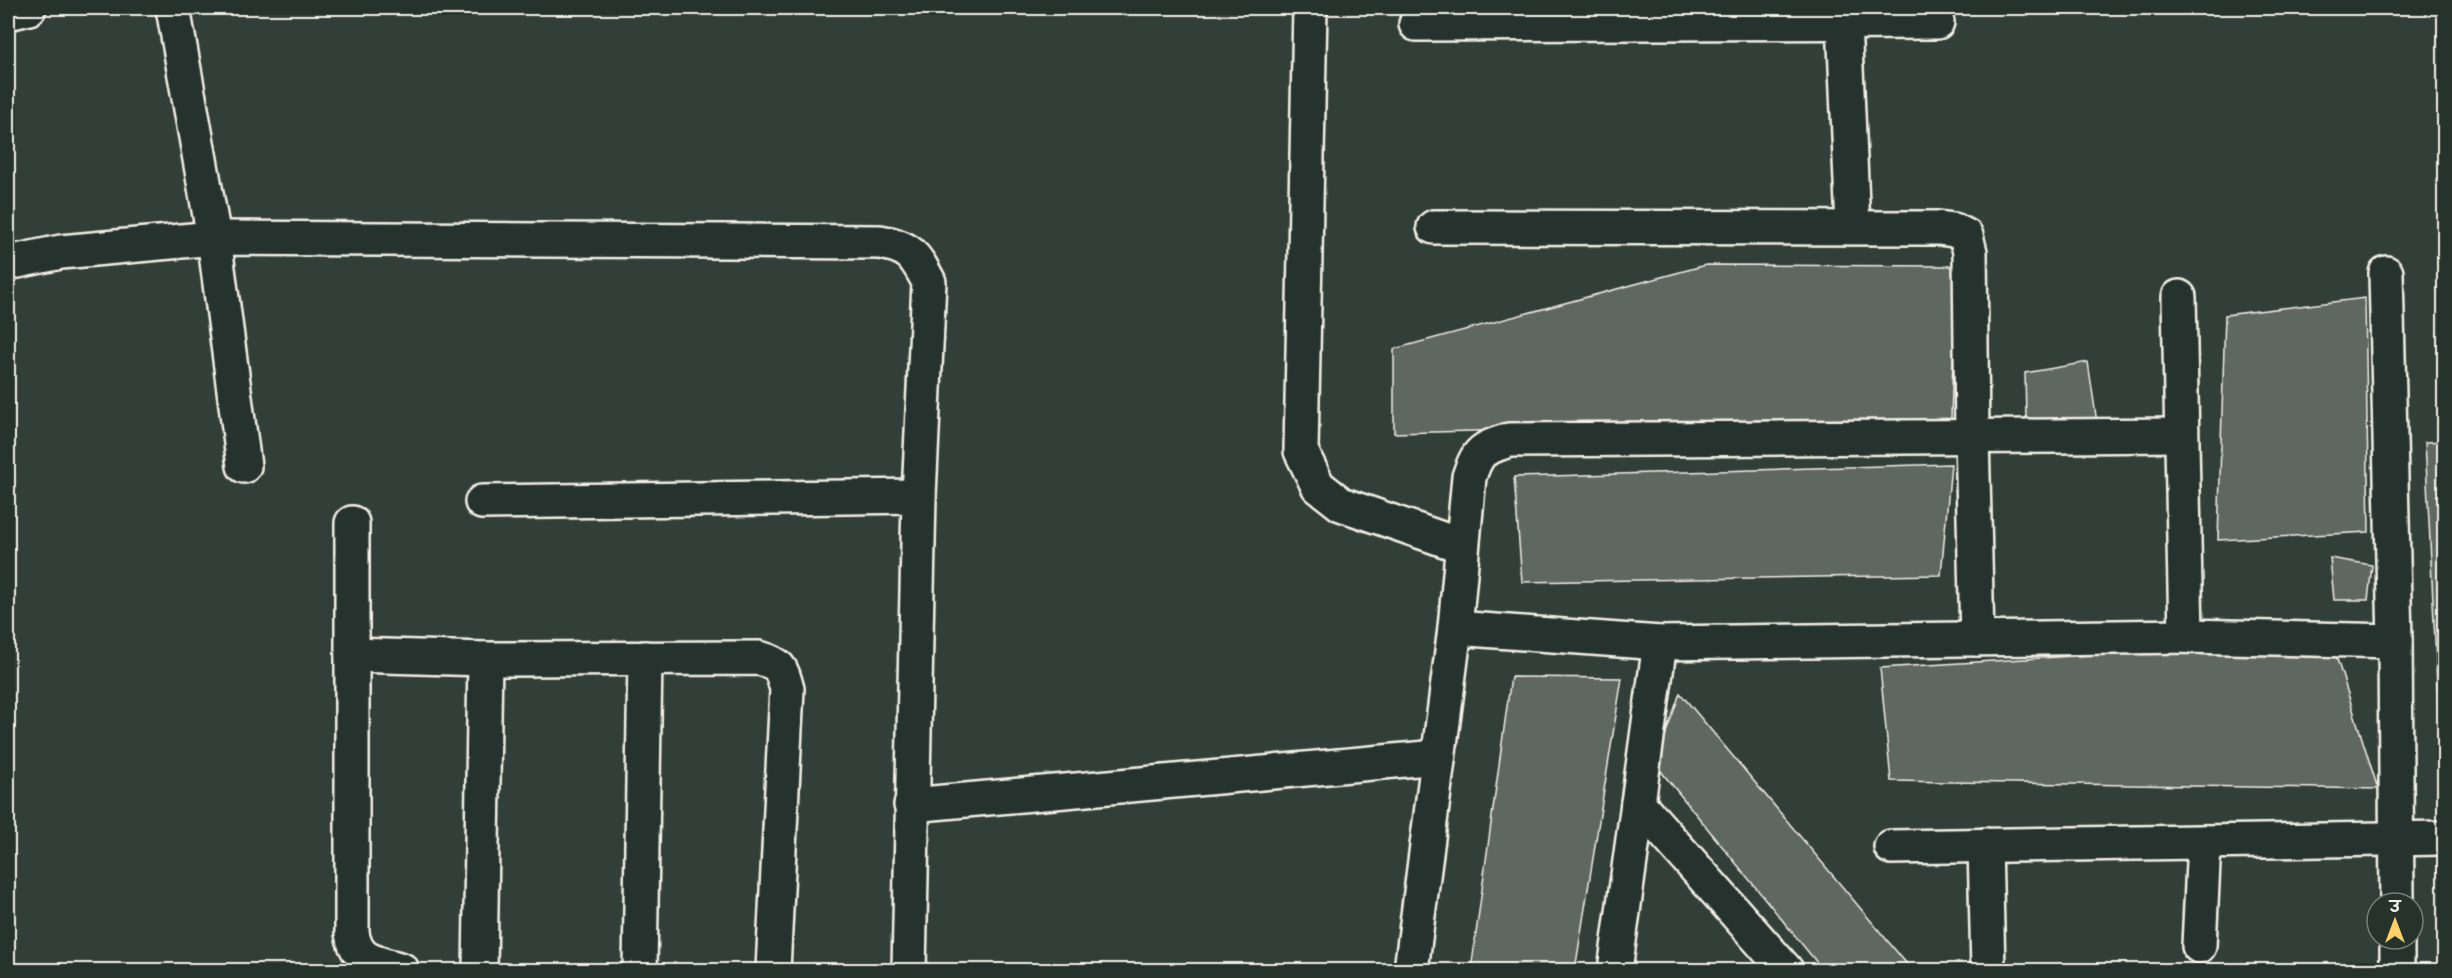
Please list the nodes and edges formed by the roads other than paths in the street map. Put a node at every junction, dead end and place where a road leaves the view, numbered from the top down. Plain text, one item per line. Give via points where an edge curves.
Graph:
1 (29, 8) edge
2 (173, 8) edge
3 (1310, 8) edge
4 (8, 13) edge
5 (1844, 22) junction
6 (1937, 22) dead end
7 (1416, 24) dead end
8 (1434, 227) dead end
9 (1853, 227) junction
10 (214, 238) junction
11 (8, 263) edge
12 (2386, 273) dead end
13 (2179, 297) dead end
14 (2181, 435) junction
15 (1972, 436) junction
16 (244, 466) dead end
17 (919, 496) junction
18 (482, 502) dead end
19 (352, 523) dead end
20 (1462, 546) junction
21 (1455, 628) junction
22 (2186, 636) junction
23 (1977, 639) junction
24 (2395, 641) junction
25 (1660, 643) junction
26 (352, 655) junction
27 (645, 658) junction
28 (485, 659) junction
29 (1438, 757) junction
30 (1638, 803) junction
31 (911, 805) junction
32 (2445, 838) edge
33 (2397, 839) junction
34 (2204, 842) junction
35 (1985, 845) junction
36 (1891, 847) dead end
37 (2397, 891) edge
38 (2199, 946) dead end
39 (2397, 951) edge
40 (402, 970) edge
41 (480, 970) edge
42 (640, 970) edge
43 (773, 970) edge
44 (909, 970) edge
45 (1411, 970) edge
46 (1615, 970) edge
47 (1786, 970) edge
48 (1988, 970) edge
49 (2397, 970) edge

1 - 4 street
2 - 10 street
3 - 20 street via 1301,451 1318,486 1341,504
5 - 6 street
5 - 7 street
5 - 9 street
8 - 9 street
9 - 15 street via 1938,228 1966,236 1970,252
10 - 11 street via 61,252
10 - 16 street
10 - 17 street via 899,245 916,258 929,282
12 - 24 street
13 - 14 street
14 - 15 street
14 - 22 street
15 - 20 street via 1509,440 1483,449 1475,458 1469,477
15 - 23 street
17 - 18 street
17 - 31 street
19 - 26 street
20 - 21 street
21 - 25 street
21 - 29 street
22 - 23 street
22 - 24 street
23 - 25 street
24 - 33 street
25 - 30 street
26 - 28 street
26 - 40 street via 354,946 361,955
27 - 28 street
27 - 42 street
27 - 43 street via 759,658 782,669 787,689
28 - 41 street
29 - 31 street
29 - 45 street
30 - 46 street
30 - 47 street
31 - 44 street
32 - 33 street
33 - 34 street
33 - 37 street
34 - 35 street
34 - 38 street
35 - 36 street
35 - 48 street
39 - 49 street

